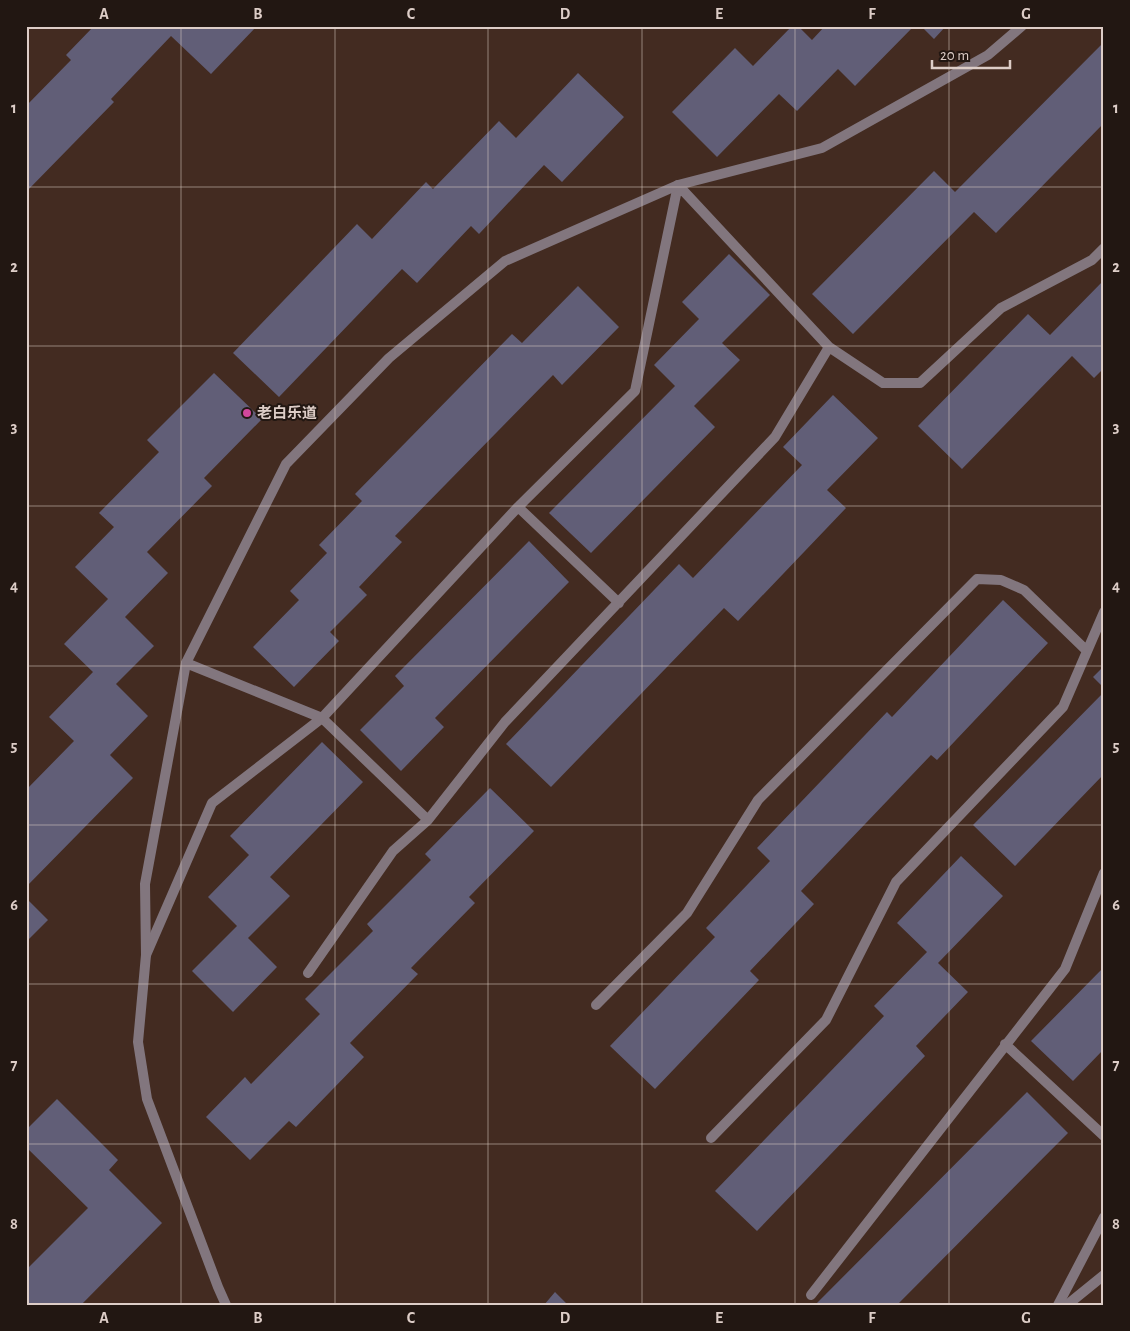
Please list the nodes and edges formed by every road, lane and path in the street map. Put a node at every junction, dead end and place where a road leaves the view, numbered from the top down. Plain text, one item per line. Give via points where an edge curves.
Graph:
1 (1022, 26) edge
2 (678, 185) junction
3 (1104, 248) edge
4 (829, 347) junction
5 (518, 507) junction
6 (618, 603) junction
7 (1104, 612) edge
8 (1087, 651) junction
9 (186, 663) junction
10 (322, 718) junction
11 (428, 820) junction
12 (1104, 873) edge
13 (146, 955) junction
14 (308, 973) dead end
15 (596, 1005) dead end
16 (1006, 1044) junction
17 (1104, 1136) edge
18 (711, 1138) dead end
19 (1104, 1217) edge
20 (1104, 1274) edge
21 (811, 1295) dead end
22 (226, 1305) edge
23 (1058, 1305) edge
24 (1067, 1305) edge

1 - 2 street via 988,55 822,148
2 - 4 street
2 - 5 street via 635,391
2 - 9 street via 506,261 389,358 286,464
3 - 4 street via 1092,260 1001,308 920,383 883,383
4 - 6 street via 775,437
5 - 6 street
5 - 10 street
6 - 11 street via 505,722
7 - 8 street
8 - 15 street via 1024,590 1001,580 977,579 758,800 687,913
8 - 18 street via 1063,707 896,882 826,1020
9 - 10 street
9 - 13 street via 145,884
10 - 11 street
10 - 13 street via 212,803
11 - 14 street via 393,851
12 - 16 street via 1065,968
13 - 22 street via 138,1042 147,1099
16 - 17 street
16 - 21 street
19 - 23 street
20 - 24 street

